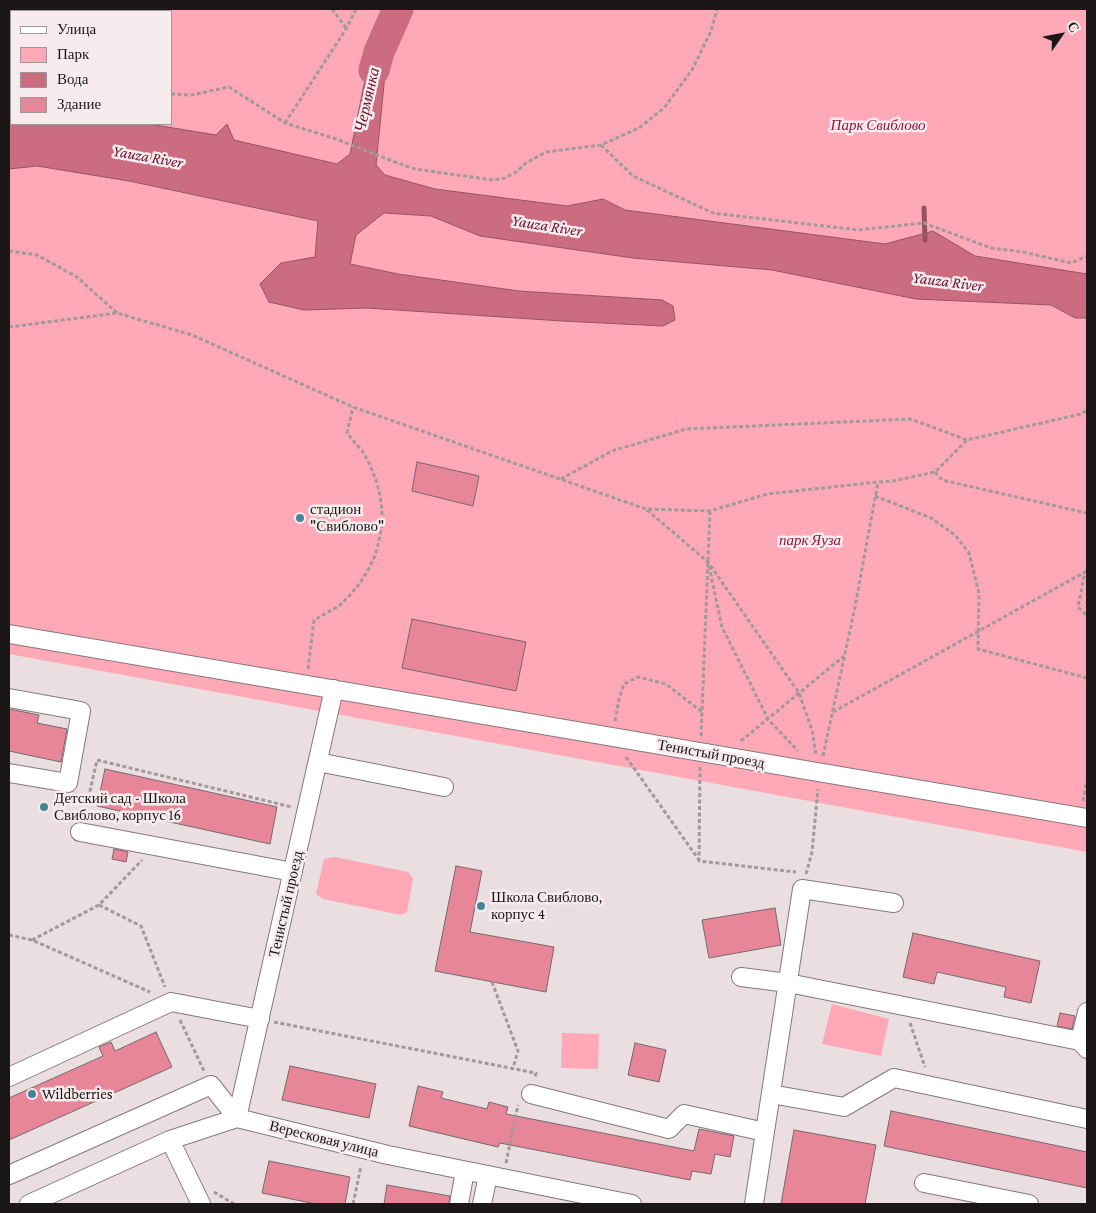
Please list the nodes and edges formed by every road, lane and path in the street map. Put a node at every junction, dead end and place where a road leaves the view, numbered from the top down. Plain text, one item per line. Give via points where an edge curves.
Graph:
1 (332, 9) edge
2 (356, 9) edge
3 (717, 9) edge
4 (346, 29) junction
5 (172, 94) edge
6 (285, 123) junction
7 (601, 145) junction
8 (9, 251) edge
9 (1087, 256) edge
10 (117, 313) junction
11 (9, 327) edge
12 (354, 407) junction
13 (1087, 410) edge
14 (1081, 414) junction
15 (1087, 414) edge
16 (967, 440) junction
17 (935, 472) junction
18 (560, 480) junction
19 (878, 482) junction
20 (876, 496) junction
21 (646, 509) junction
22 (710, 511) junction
23 (1087, 513) edge
24 (708, 562) junction
25 (1086, 571) edge
26 (1087, 616) edge
27 (977, 632) junction
28 (9, 634) edge
29 (844, 656) junction
30 (308, 670) dead end
31 (1087, 678) edge
32 (334, 689) junction
33 (799, 693) junction
34 (9, 698) edge
35 (702, 712) junction
36 (833, 713) junction
37 (768, 719) junction
38 (611, 737) junction
39 (700, 752) junction
40 (800, 752) dead end
41 (723, 756) junction
42 (318, 762) junction
43 (820, 772) junction
44 (9, 773) edge
45 (444, 787) dead end
46 (306, 810) junction
47 (1087, 818) edge
48 (80, 832) joint
49 (155, 847) junction
50 (699, 861) junction
51 (293, 872) junction
52 (796, 872) dead end
53 (835, 894) junction
54 (894, 903) dead end
55 (99, 905) junction
56 (9, 935) edge
57 (32, 940) junction
58 (742, 976) dead end
59 (492, 982) dead end
60 (788, 983) junction
61 (171, 1002) junction
62 (904, 1006) junction
63 (1087, 1012) edge
64 (260, 1019) junction
65 (1084, 1045) edge
66 (513, 1068) junction
67 (9, 1077) edge
68 (211, 1085) junction
69 (932, 1086) junction
70 (531, 1094) junction
71 (771, 1094) junction
72 (238, 1118) junction
73 (1087, 1119) edge
74 (765, 1132) junction
75 (170, 1140) junction
76 (365, 1150) junction
77 (465, 1171) junction
78 (9, 1175) edge
79 (495, 1177) junction
80 (924, 1182) dead end
81 (37, 1202) edge
82 (605, 1202) edge
83 (201, 1204) edge
84 (352, 1204) edge
85 (459, 1204) edge
86 (482, 1204) edge
87 (632, 1204) edge
88 (754, 1204) edge
89 (1029, 1204) edge

1 - 4 path
2 - 4 path
3 - 7 path via 711,31 692,70 664,108 639,128
4 - 6 path
5 - 6 path via 191,95 229,87
6 - 7 path via 415,169 493,180 505,178 546,152
7 - 9 path via 633,176 713,213 858,230 924,223 991,248 1071,263
8 - 10 path via 37,255 78,276
10 - 11 path
10 - 12 path via 192,335
12 - 18 path
12 - 30 path via 347,434 363,452 376,480 382,510 380,541 368,570 350,595 314,620
13 - 14 path
14 - 15 path
14 - 16 path
16 - 17 path
16 - 18 path via 911,419 686,429 612,451
17 - 19 path via 893,482
17 - 23 path via 942,480
18 - 21 path
19 - 20 path
19 - 22 path via 767,494
20 - 27 path via 932,518 955,535 969,554 979,593
20 - 29 path
21 - 22 path
21 - 24 path
22 - 24 path
24 - 33 path
24 - 35 path
24 - 37 path via 722,627
25 - 26 path via 1078,607
25 - 27 path
27 - 31 path via 978,649
27 - 36 path
28 - 32 street, Тенистый проезд
29 - 33 path
29 - 36 path
32 - 38 street, Тенистый проезд
32 - 42 street, Тенистый проезд
33 - 37 path
33 - 43 path via 812,730
34 - 44 street via 82,711 68,783
35 - 38 path via 666,684 638,677 624,684
35 - 39 path
36 - 43 path
37 - 40 path
37 - 41 path
38 - 39 street, Тенистый проезд
38 - 50 path
39 - 41 street, Тенистый проезд
39 - 50 path
41 - 43 street, Тенистый проезд
42 - 45 street
42 - 46 street, Тенистый проезд
43 - 47 street, Тенистый проезд
43 - 53 path via 812,852 806,874
46 - 48 path via 97,760
46 - 51 street, Тенистый проезд
48 - 49 street
49 - 51 street
49 - 55 path
50 - 52 path
51 - 64 street, Тенистый проезд via 278,919 265,977
53 - 54 street
53 - 60 street via 802,889
55 - 57 path
55 - 61 path via 141,926
56 - 57 path
57 - 61 path
58 - 60 street
59 - 66 path via 518,1051
60 - 62 street
60 - 71 street
61 - 64 street
61 - 67 street
61 - 68 path
62 - 65 street
62 - 69 path
63 - 65 street
64 - 66 path
64 - 72 street, Тенистый проезд
66 - 70 path via 536,1073
68 - 72 street
68 - 78 street
69 - 71 street via 894,1078 844,1107
69 - 73 street
70 - 74 street via 669,1129 684,1114
70 - 79 path via 521,1090
71 - 74 street
72 - 75 street
72 - 76 street, Вересковая улица
74 - 88 street
75 - 81 street
75 - 83 street
76 - 77 street, Вересковая улица
76 - 84 path
77 - 79 street, Вересковая улица
77 - 85 street
79 - 82 street, Вересковая улица
79 - 86 street
80 - 89 street
82 - 87 street, Вересковая улица

